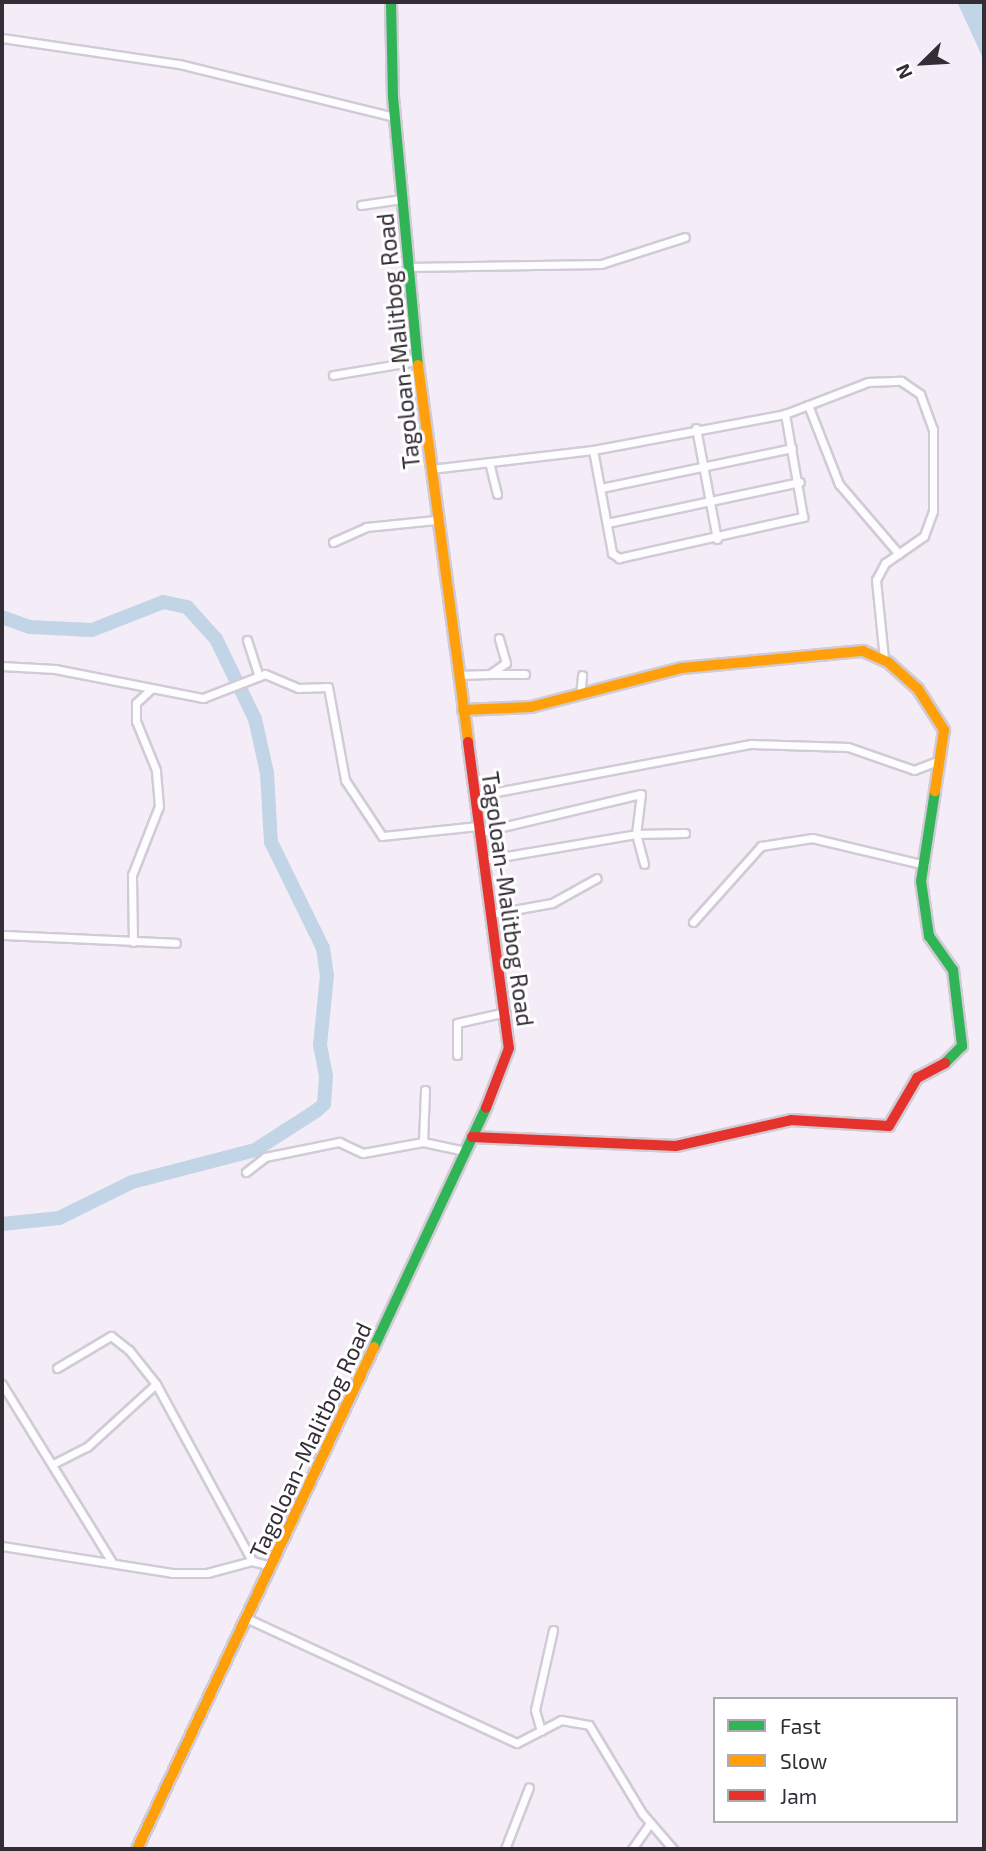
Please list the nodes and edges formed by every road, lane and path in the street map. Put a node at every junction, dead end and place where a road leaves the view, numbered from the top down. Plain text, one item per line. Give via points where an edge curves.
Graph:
1 (391, 2) edge
2 (2, 38) edge
3 (395, 117) junction
4 (402, 199) junction
5 (361, 205) dead end
6 (685, 237) dead end
7 (408, 267) junction
8 (417, 361) junction
9 (333, 375) dead end
10 (808, 405) junction
11 (785, 414) junction
12 (696, 428) junction
13 (792, 448) junction
14 (593, 450) junction
15 (489, 462) junction
16 (704, 466) junction
17 (431, 469) junction
18 (800, 482) junction
19 (601, 488) junction
20 (496, 494) dead end
21 (711, 502) junction
22 (436, 520) junction
23 (607, 523) junction
24 (717, 539) junction
25 (333, 542) dead end
26 (899, 554) junction
27 (499, 638) dead end
28 (247, 640) dead end
29 (884, 659) junction
30 (2, 666) edge
31 (489, 674) junction
32 (524, 674) dead end
33 (582, 675) dead end
34 (259, 676) junction
35 (458, 676) junction
36 (151, 689) junction
37 (580, 695) junction
38 (463, 710) junction
39 (940, 760) junction
40 (475, 796) junction
41 (480, 829) junction
42 (685, 833) dead end
43 (636, 834) junction
44 (484, 860) junction
45 (643, 864) dead end
46 (925, 865) junction
47 (597, 878) dead end
48 (491, 914) junction
49 (693, 922) dead end
50 (2, 935) edge
51 (132, 942) junction
52 (176, 943) dead end
53 (506, 1012) junction
54 (457, 1055) dead end
55 (425, 1090) dead end
56 (472, 1137) junction
57 (423, 1142) junction
58 (465, 1151) junction
59 (246, 1172) dead end
60 (57, 1368) dead end
61 (2, 1384) edge
62 (156, 1384) junction
63 (53, 1464) junction
64 (2, 1546) edge
65 (252, 1561) junction
66 (112, 1562) junction
67 (271, 1566) junction
68 (246, 1618) junction
69 (553, 1630) dead end
70 (541, 1731) junction
71 (529, 1787) dead end
72 (650, 1823) junction
73 (137, 1849) edge
74 (505, 1849) edge
75 (632, 1849) edge
76 (673, 1849) edge

1 - 3 main road, Tagoloan-Malitbog Road
2 - 3 street via 180,64
3 - 4 main road, Tagoloan-Malitbog Road
4 - 5 street
4 - 7 main road, Tagoloan-Malitbog Road
6 - 7 street via 601,264
7 - 8 main road, Tagoloan-Malitbog Road
8 - 9 street
8 - 17 main road, Tagoloan-Malitbog Road
10 - 11 street
10 - 26 street via 839,484
10 - 26 street via 889,379 919,394 933,429 933,511 924,536
11 - 12 street
11 - 13 street
12 - 14 street
12 - 16 street
13 - 16 street
13 - 18 street
14 - 15 street
14 - 19 street
15 - 17 street
15 - 20 street
16 - 19 street
16 - 21 street
17 - 22 main road, Tagoloan-Malitbog Road
18 - 21 street
18 - 24 street via 803,517
19 - 23 street
21 - 23 street
21 - 24 street
22 - 25 street via 366,527
22 - 35 main road, Tagoloan-Malitbog Road
23 - 24 street via 616,558
26 - 29 street via 876,580
27 - 31 street via 506,663
28 - 34 street
29 - 37 main road via 863,651 682,668
29 - 39 main road via 938,717 944,739
30 - 36 street
31 - 32 street
31 - 35 street
33 - 37 street
34 - 36 street via 203,698
34 - 41 street via 298,688 328,687 345,780 382,836
35 - 38 main road, Tagoloan-Malitbog Road
36 - 51 street via 135,711 156,770 159,806 132,875
37 - 38 main road via 511,710 495,705
38 - 40 main road, Tagoloan-Malitbog Road
39 - 40 street via 914,769 848,747 751,744
39 - 46 main road
40 - 41 main road, Tagoloan-Malitbog Road
41 - 43 street via 640,794
41 - 44 main road, Tagoloan-Malitbog Road
42 - 43 street
43 - 44 street
43 - 45 street
44 - 48 main road, Tagoloan-Malitbog Road
46 - 49 street via 811,838 761,846
46 - 56 main road via 928,931 953,970 962,1046 956,1057 917,1078 892,1124 791,1120 676,1146
47 - 48 street via 552,904
48 - 53 main road, Tagoloan-Malitbog Road
50 - 51 street
51 - 52 street
53 - 54 street via 457,1023
53 - 56 main road, Tagoloan-Malitbog Road via 505,1065
55 - 57 street
56 - 58 main road, Tagoloan-Malitbog Road
57 - 58 street
57 - 59 street via 363,1153 340,1142 318,1145 265,1157
58 - 67 main road, Tagoloan-Malitbog Road
60 - 62 street via 111,1336
61 - 63 street
62 - 63 street via 87,1447
62 - 65 street
63 - 66 street
64 - 66 street
65 - 66 street via 194,1574
65 - 67 street
67 - 68 main road, Tagoloan-Malitbog Road
68 - 70 street via 517,1743
68 - 73 main road, Tagoloan-Malitbog Road
69 - 70 street via 535,1710
70 - 72 street via 561,1720 597,1732
71 - 74 street
72 - 75 street
72 - 76 street

